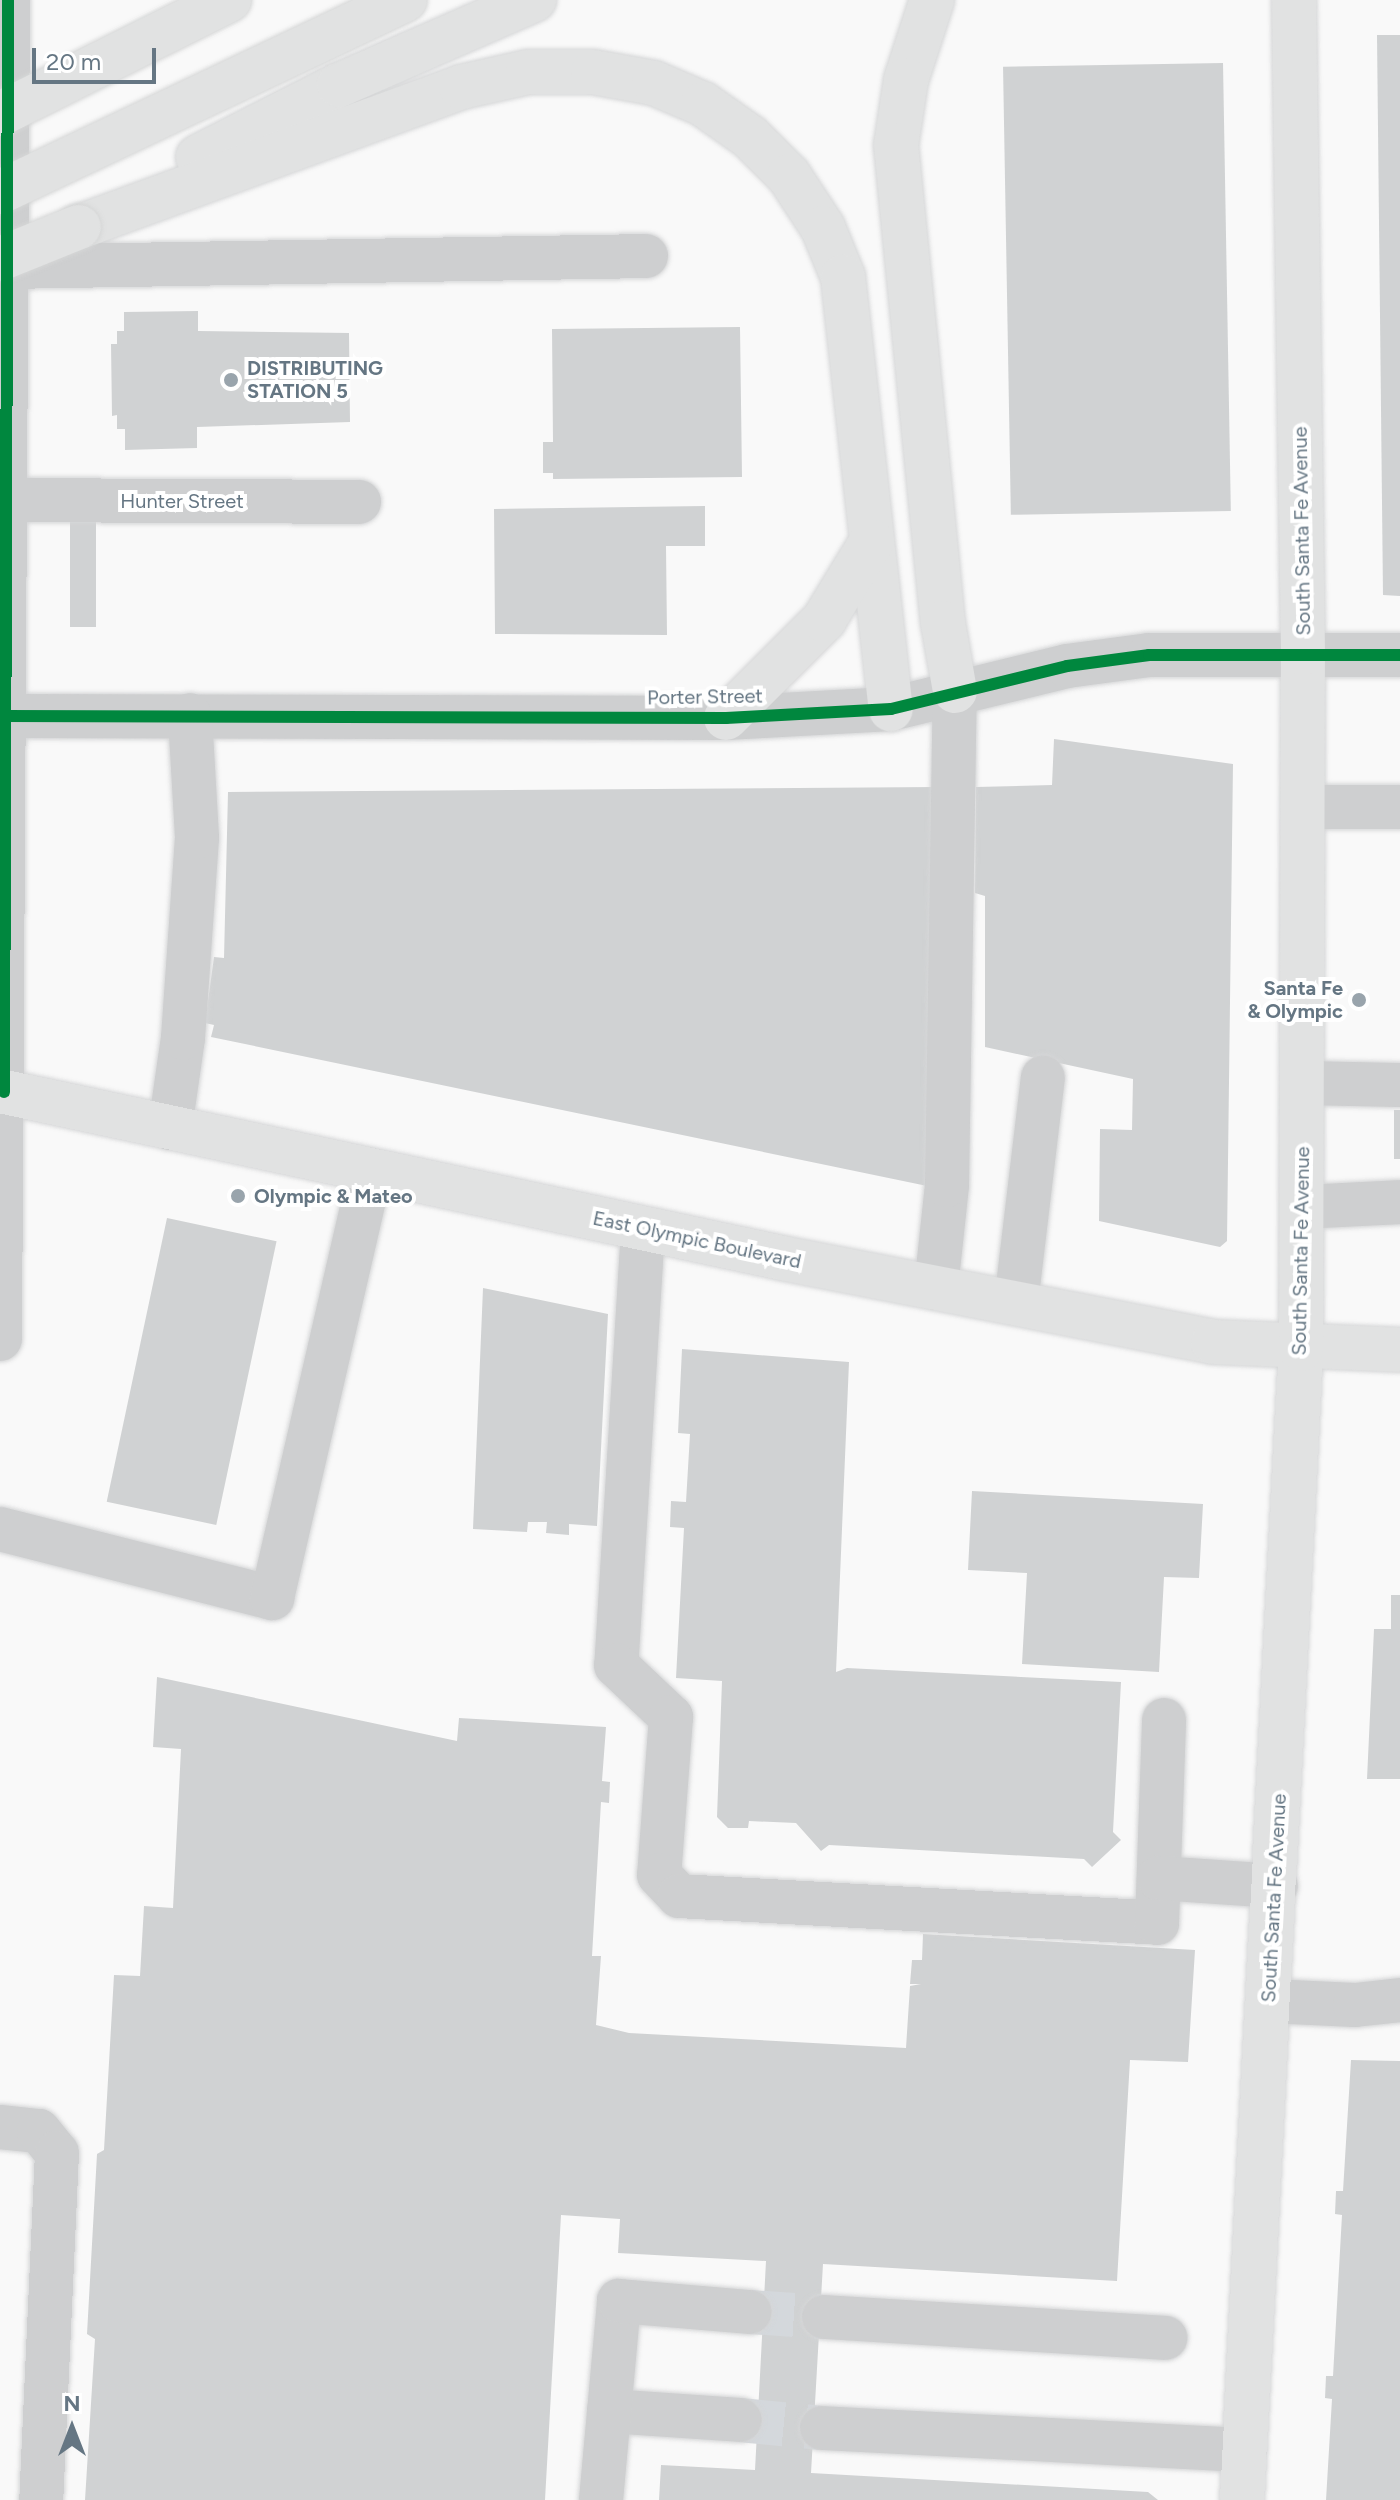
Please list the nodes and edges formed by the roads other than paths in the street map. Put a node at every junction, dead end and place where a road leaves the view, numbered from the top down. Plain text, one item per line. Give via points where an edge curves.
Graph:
1 (8, 0) edge
2 (229, 0) edge
3 (405, 0) edge
4 (534, 0) edge
5 (932, 0) edge
6 (1294, 0) edge
7 (0, 114) edge
8 (0, 192) edge
9 (79, 227) junction
10 (646, 256) dead end
11 (3, 263) edge
12 (4, 500) junction
13 (359, 502) dead end
14 (872, 541) junction
15 (1303, 653) junction
16 (1400, 655) edge
17 (955, 691) junction
18 (891, 709) junction
19 (190, 715) junction
20 (5, 716) junction
21 (726, 718) junction
22 (1303, 807) junction
23 (1400, 807) edge
24 (1043, 1078) dead end
25 (1303, 1083) junction
26 (1400, 1085) edge
27 (2, 1091) edge
28 (170, 1128) junction
29 (371, 1170) junction
30 (1400, 1202) edge
31 (1302, 1207) junction
32 (643, 1229) junction
33 (936, 1288) junction
34 (1016, 1303) junction
35 (0, 1339) edge
36 (1301, 1349) junction
37 (1400, 1350) edge
38 (0, 1529) edge
39 (1164, 1720) dead end
40 (1159, 1878) junction
41 (1276, 1886) junction
42 (1400, 2000) edge
43 (1269, 2001) junction
44 (0, 2127) edge
45 (750, 2312) tunnel mouth
46 (824, 2317) tunnel mouth
47 (1165, 2338) dead end
48 (609, 2411) junction
49 (740, 2420) tunnel mouth
50 (822, 2428) tunnel mouth
51 (1244, 2450) junction
52 (41, 2500) edge
53 (601, 2500) edge
54 (1242, 2500) edge

1 - 11 street
2 - 7 main road, bridge
3 - 8 main road, bridge
4 - 9 main road via 339,85 186,163
5 - 17 main road via 906,80 896,145 899,219
6 - 15 main road, South Santa Fe Avenue
9 - 11 main road, bridge
9 - 14 main road via 461,87 528,72 593,72 654,83 703,104 750,137 789,176 823,228 843,277
10 - 11 street
11 - 12 street
12 - 13 street, Hunter Street
12 - 20 street
14 - 18 main road
14 - 21 main road via 824,620
15 - 16 street, Porter Street
15 - 17 street, Porter Street via 1149,655
15 - 22 main road, South Santa Fe Avenue
17 - 18 street, Porter Street
17 - 33 street via 947,1185
18 - 21 street, Porter Street
19 - 20 street, Porter Street
19 - 21 street, Porter Street
19 - 28 street via 197,837 183,1038
20 - 27 street
22 - 23 street
22 - 25 main road, South Santa Fe Avenue
24 - 34 street
25 - 26 street
25 - 31 main road, South Santa Fe Avenue
27 - 28 main road, East Olympic Boulevard
27 - 35 street
28 - 29 main road, East Olympic Boulevard
29 - 32 main road, East Olympic Boulevard
29 - 38 street via 272,1598
30 - 31 street
31 - 36 main road, South Santa Fe Avenue
32 - 33 main road, East Olympic Boulevard
32 - 40 street via 616,1665 671,1717 659,1875 679,1896 1157,1923
33 - 34 main road, East Olympic Boulevard
34 - 36 main road, East Olympic Boulevard via 1213,1342
36 - 37 main road, East Olympic Boulevard
36 - 41 main road, South Santa Fe Avenue
39 - 40 street
40 - 41 street
41 - 43 main road, South Santa Fe Avenue
42 - 43 street via 1355,2005
43 - 51 main road, South Santa Fe Avenue
44 - 52 street via 39,2131 57,2153
45 - 48 street via 619,2301
46 - 47 street
48 - 49 street
48 - 53 street
50 - 51 street
51 - 54 main road, South Santa Fe Avenue

